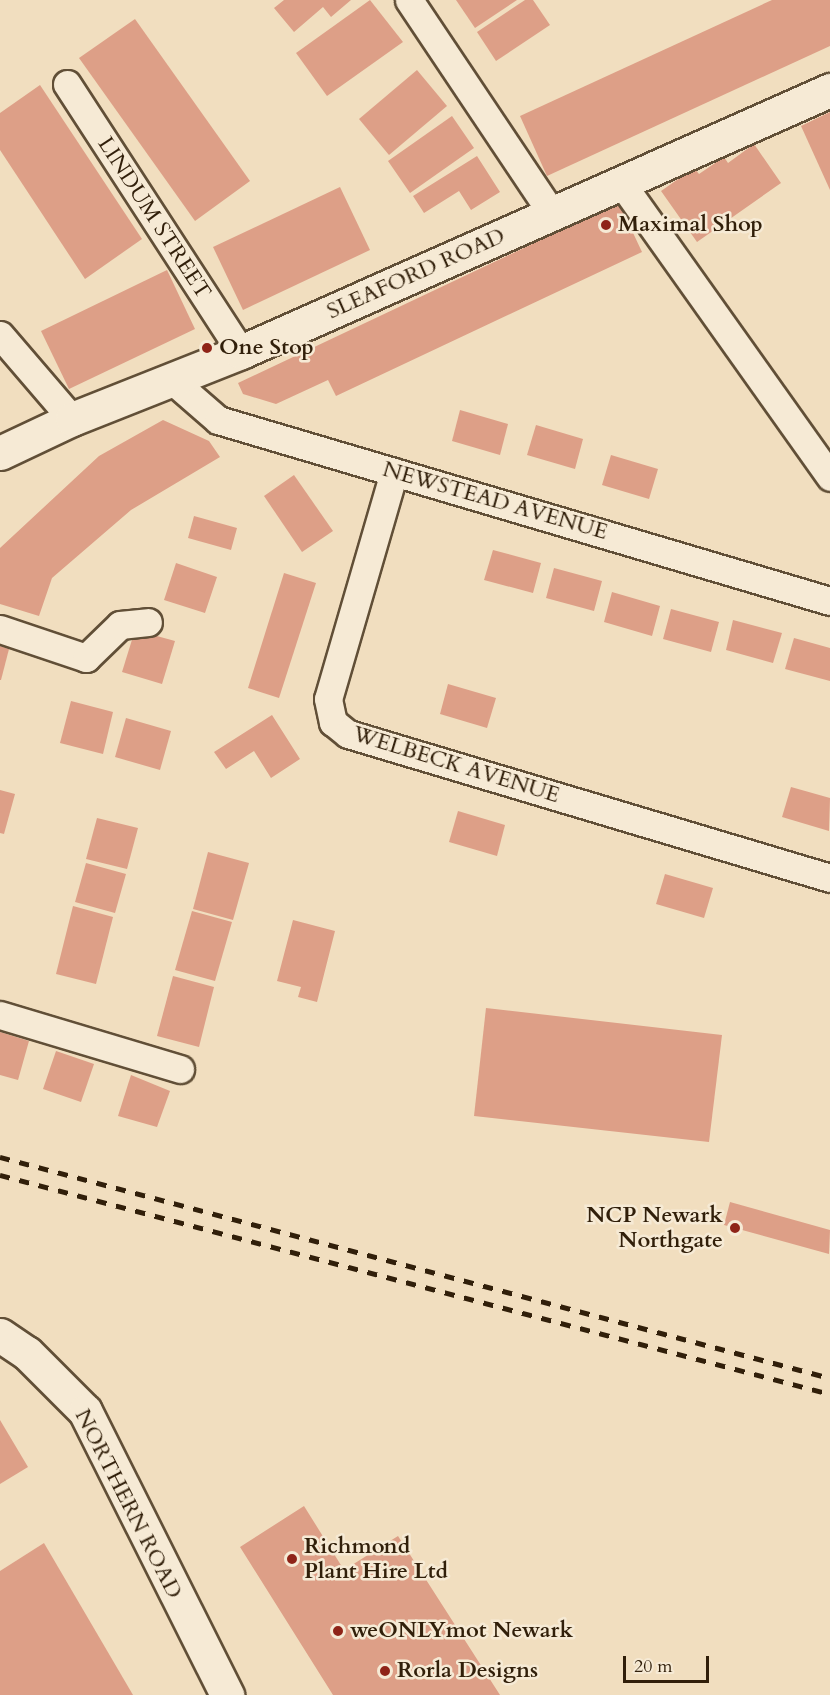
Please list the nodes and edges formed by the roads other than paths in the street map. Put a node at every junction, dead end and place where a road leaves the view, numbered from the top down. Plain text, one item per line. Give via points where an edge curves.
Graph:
1 (409, 0) edge
2 (67, 84) dead end
3 (830, 90) edge
4 (620, 181) junction
5 (552, 214) junction
6 (0, 335) edge
7 (241, 352) junction
8 (172, 380) junction
9 (72, 419) junction
10 (0, 453) edge
11 (394, 472) junction
12 (830, 477) edge
13 (830, 600) edge
14 (148, 622) dead end
15 (0, 629) edge
16 (830, 879) edge
17 (0, 1015) edge
18 (180, 1069) dead end
19 (0, 1335) edge
20 (226, 1695) edge

1 - 5 street
2 - 7 street, LINDUM STREET
3 - 4 street, SLEAFORD ROAD
4 - 5 street, SLEAFORD ROAD
4 - 12 street
5 - 7 street, SLEAFORD ROAD
6 - 9 street
7 - 8 street, SLEAFORD ROAD
8 - 9 street, SLEAFORD ROAD
8 - 11 street, NEWSTEAD AVENUE via 218,420
9 - 10 street, SLEAFORD ROAD
11 - 13 street, NEWSTEAD AVENUE
11 - 16 street, WELBECK AVENUE via 328,699 333,722 348,734
14 - 15 street via 120,626 86,658
17 - 18 street
19 - 20 street, NORTHERN ROAD via 27,1353 85,1411

